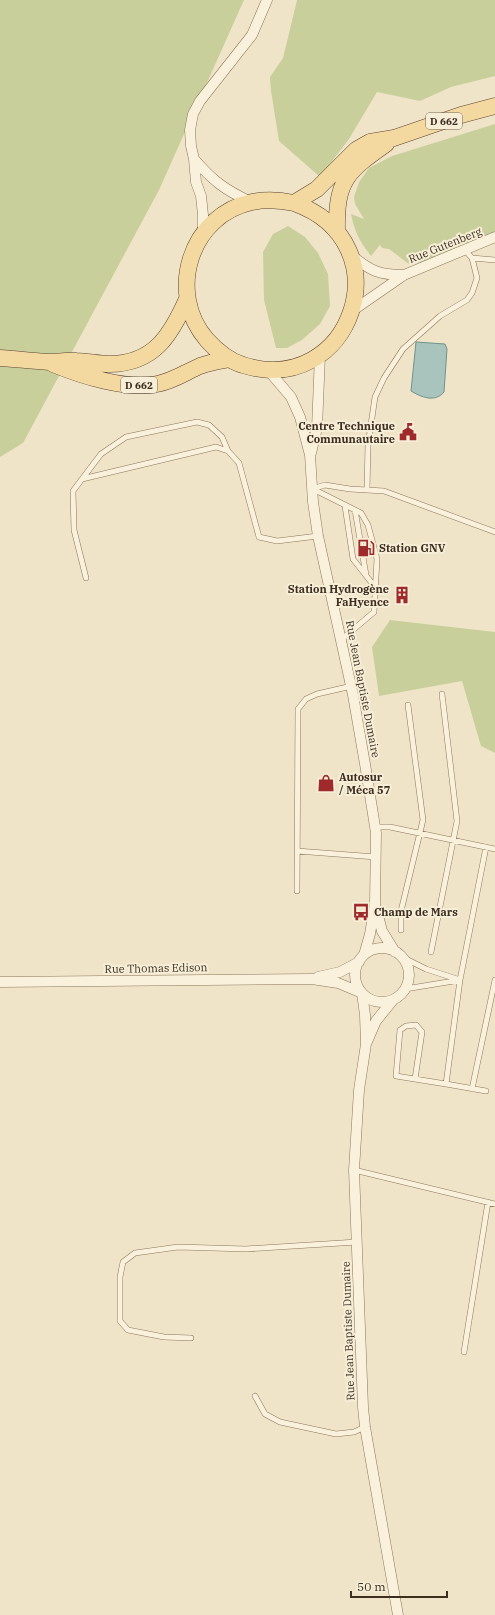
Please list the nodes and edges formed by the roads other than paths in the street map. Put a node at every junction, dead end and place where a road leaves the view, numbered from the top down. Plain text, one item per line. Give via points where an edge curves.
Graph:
1 (267, 0) edge
2 (495, 106) edge
3 (394, 138) junction
4 (194, 158) junction
5 (251, 202) junction
6 (294, 203) junction
7 (337, 232) junction
8 (203, 234) junction
9 (495, 237) edge
10 (464, 249) junction
11 (350, 254) junction
12 (472, 258) junction
13 (495, 260) edge
14 (404, 274) junction
15 (187, 298) junction
16 (352, 311) junction
17 (320, 355) junction
18 (0, 358) edge
19 (230, 359) junction
20 (48, 362) junction
21 (268, 370) junction
22 (228, 450) junction
23 (310, 455) junction
24 (82, 479) junction
25 (312, 488) junction
26 (367, 490) junction
27 (345, 506) junction
28 (355, 510) junction
29 (495, 532) edge
30 (318, 536) junction
31 (366, 576) junction
32 (86, 578) dead end
33 (375, 587) junction
34 (341, 640) junction
35 (352, 686) junction
36 (442, 694) dead end
37 (408, 705) dead end
38 (375, 827) junction
39 (420, 833) junction
40 (454, 840) junction
41 (486, 847) junction
42 (495, 849) edge
43 (297, 852) junction
44 (376, 857) junction
45 (297, 891) dead end
46 (375, 904) junction
47 (401, 930) dead end
48 (431, 952) dead end
49 (399, 955) junction
50 (361, 958) junction
51 (312, 979) junction
52 (460, 980) junction
53 (495, 980) edge
54 (0, 982) edge
55 (405, 989) junction
56 (362, 993) junction
57 (393, 1000) junction
58 (366, 1044) junction
59 (415, 1079) junction
60 (446, 1084) junction
61 (472, 1089) junction
62 (486, 1091) dead end
63 (354, 1170) junction
64 (488, 1202) junction
65 (495, 1204) edge
66 (357, 1242) junction
67 (191, 1338) dead end
68 (464, 1352) dead end
69 (255, 1396) dead end
70 (365, 1427) junction
71 (398, 1615) edge

1 - 4 street via 252,35 200,101 193,114 190,130
2 - 3 main road, D 662
3 - 6 main road, D 662 via 370,142 356,150 317,189
3 - 7 main road, D 662 via 362,160 345,180 338,201
4 - 5 street via 222,187
4 - 8 street via 196,182 204,215
5 - 6 main road via 280,200
5 - 8 main road via 224,214
6 - 7 main road via 318,214
7 - 11 main road
8 - 15 main road via 188,264
9 - 10 street, Rue Gutenberg
10 - 12 lane
10 - 14 street, Rue Gutenberg
11 - 14 street, Rue Gutenberg via 377,272 387,275
11 - 16 main road via 356,282
12 - 13 lane
12 - 26 lane via 477,278 472,294 467,300 440,316 403,349 375,397 368,445
14 - 16 street, Rue Gutenberg
15 - 19 main road via 192,317 201,334 214,348
15 - 20 main road, D 662 via 166,337 156,348 135,360 108,364
16 - 17 main road via 340,336
17 - 21 main road via 295,366
17 - 23 street, Rue Jean Baptiste Dumaire via 317,428
18 - 20 main road, D 662
19 - 20 main road, D 662 via 200,366 158,384 136,385 74,372
19 - 21 main road via 242,365
21 - 23 street, Rue Jean Baptiste Dumaire via 291,397 300,417
22 - 24 lane via 216,447
22 - 24 lane via 218,433 209,425 197,422 126,437 101,454
22 - 30 lane via 238,463 259,536 277,540
23 - 25 street, Rue Jean Baptiste Dumaire
24 - 32 lane via 74,491 74,530
25 - 26 lane via 325,485
25 - 27 lane
25 - 30 street, Rue Jean Baptiste Dumaire
26 - 29 lane via 384,491
27 - 28 lane
27 - 31 lane via 353,560
28 - 31 lane
28 - 33 lane via 361,513 368,525 377,559
30 - 34 street, Rue Jean Baptiste Dumaire
31 - 33 lane
33 - 34 lane via 374,612
34 - 35 street, Rue Jean Baptiste Dumaire
35 - 38 street, Rue Jean Baptiste Dumaire
35 - 43 lane via 317,694 306,699 298,709
36 - 40 lane via 457,822
37 - 39 lane via 423,820
38 - 39 lane
38 - 44 street, Rue Jean Baptiste Dumaire
39 - 40 lane
39 - 47 lane via 401,911
40 - 41 lane
40 - 48 lane
41 - 42 lane
41 - 52 lane
43 - 44 lane
43 - 45 lane
44 - 46 street, Rue Jean Baptiste Dumaire
46 - 49 street, Rue Jean Baptiste Dumaire via 382,931
46 - 50 street, Rue Jean Baptiste Dumaire via 370,934
49 - 50 street via 388,949 380,949 371,951
49 - 52 lane via 426,969
49 - 55 street via 409,972
50 - 51 street, Rue Thomas Edison via 340,972
50 - 56 street via 355,978
51 - 54 street, Rue Thomas Edison
51 - 56 street, Rue Thomas Edison via 338,983
52 - 55 lane
52 - 60 lane
53 - 61 lane
55 - 57 street
56 - 57 street via 376,1002
56 - 58 street, Rue Jean Baptiste Dumaire
57 - 58 street, Rue Jean Baptiste Dumaire via 376,1021
58 - 63 street, Rue Jean Baptiste Dumaire via 359,1090
59 - 59 lane via 396,1076 400,1030 406,1026 416,1025 422,1032
59 - 60 lane
60 - 61 lane
61 - 62 lane
63 - 64 lane
63 - 66 street, Rue Jean Baptiste Dumaire
64 - 65 lane
64 - 68 lane
66 - 67 lane via 246,1249 178,1247 135,1254 123,1262 120,1277 120,1321 128,1330 164,1337
66 - 70 street, Rue Jean Baptiste Dumaire
69 - 70 lane via 265,1414 280,1422 336,1434 354,1432
70 - 71 street, Rue Jean Baptiste Dumaire

